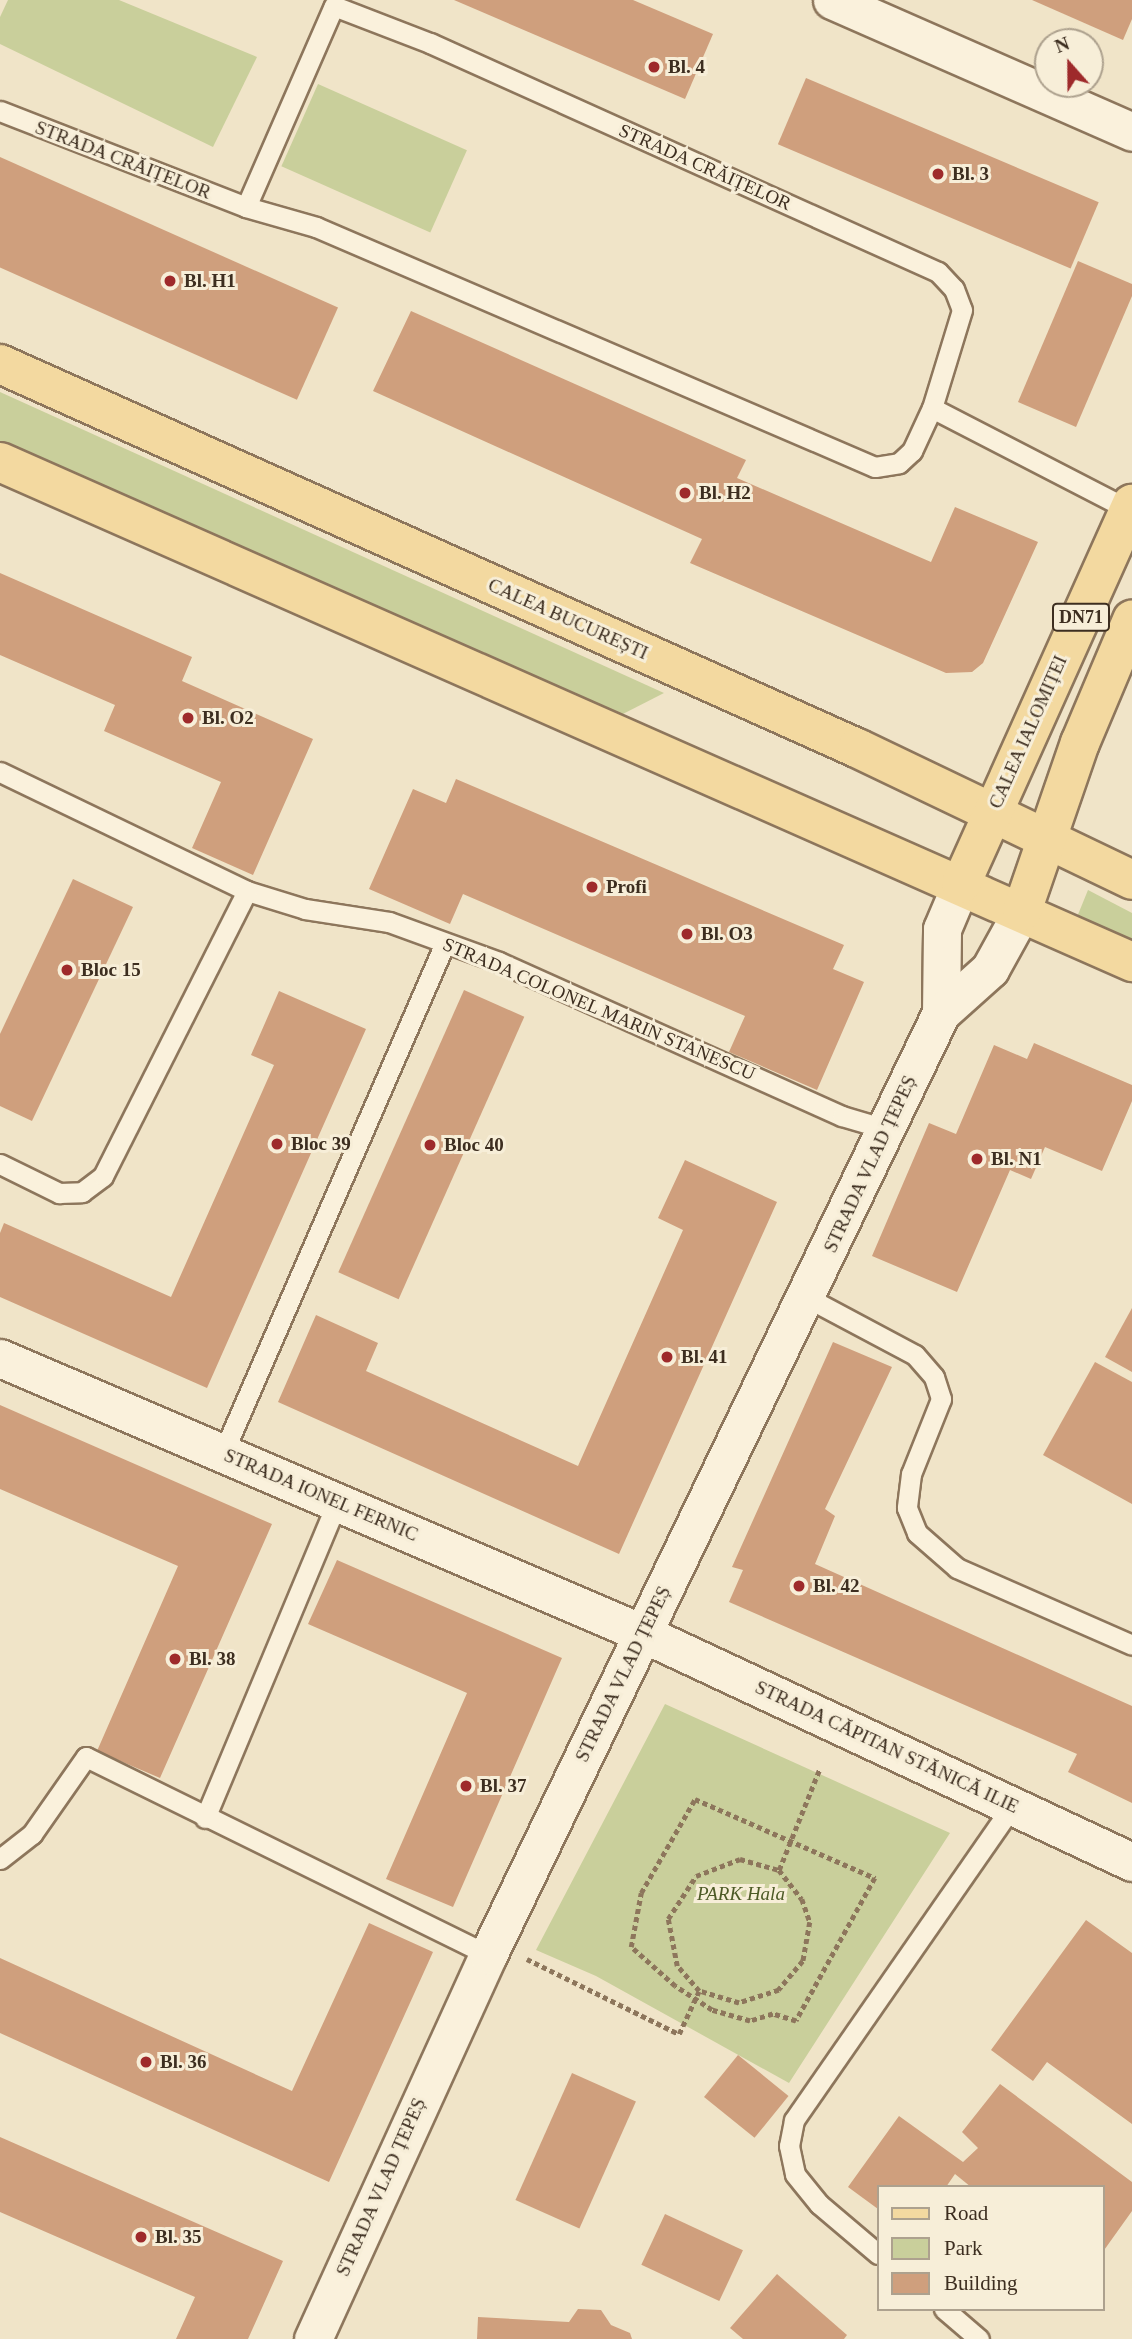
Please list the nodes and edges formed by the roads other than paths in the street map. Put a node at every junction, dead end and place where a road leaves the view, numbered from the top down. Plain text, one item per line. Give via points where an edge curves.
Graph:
1 (832, 0) edge
2 (329, 2) edge
3 (0, 111) edge
4 (1132, 132) edge
5 (246, 207) junction
6 (0, 364) edge
7 (932, 408) junction
8 (0, 462) edge
9 (1131, 507) edge
10 (1132, 620) edge
11 (0, 772) edge
12 (991, 813) junction
13 (1046, 840) junction
14 (1132, 880) edge
15 (961, 884) junction
16 (247, 891) junction
17 (1022, 911) junction
18 (445, 943) junction
19 (1132, 962) edge
20 (941, 1013) junction
21 (886, 1129) junction
22 (0, 1164) edge
23 (808, 1298) junction
24 (0, 1358) edge
25 (223, 1453) junction
26 (337, 1502) junction
27 (642, 1633) junction
28 (1132, 1645) edge
29 (1012, 1806) junction
30 (205, 1818) junction
31 (0, 1860) edge
32 (1132, 1862) edge
33 (488, 1955) junction
34 (876, 2252) edge
35 (946, 2311) edge
36 (313, 2339) edge
37 (979, 2339) edge

1 - 4 street
2 - 5 lane, STRADA CRĂIȚELOR
2 - 7 lane, STRADA CRĂIȚELOR via 938,272 954,289 962,310
3 - 5 lane, STRADA CRĂIȚELOR
5 - 7 lane, STRADA CRĂIȚELOR via 316,227 875,467 899,463 912,451
6 - 12 main road, CALEA BUCUREȘTI
7 - 9 lane
8 - 15 main road
9 - 12 main road, CALEA IALOMIȚEI / DN71
10 - 13 main road, DN71 via 1080,743
11 - 16 lane, STRADA COLONEL MARIN STANESCU
12 - 13 main road, CALEA BUCUREȘTI
12 - 15 main road, CALEA IALOMIȚEI / DN71
13 - 14 main road, CALEA BUCUREȘTI
13 - 17 main road
15 - 17 main road
15 - 20 street, STRADA VLAD ȚEPEȘ via 943,929
16 - 18 lane, STRADA COLONEL MARIN STANESCU via 305,909 389,922
16 - 22 lane via 103,1176 82,1192 59,1193
17 - 19 main road
17 - 20 street, STRADA VLAD ȚEPEȘ via 990,970
18 - 21 lane, STRADA COLONEL MARIN STANESCU via 842,1115
18 - 25 lane
20 - 21 street, STRADA VLAD ȚEPEȘ
21 - 23 street, STRADA VLAD ȚEPEȘ
23 - 27 street, STRADA VLAD ȚEPEȘ
23 - 28 lane via 915,1355 934,1377 941,1399 911,1474 907,1508 917,1533 957,1568
24 - 25 street, STRADA IONEL FERNIC
25 - 26 street, STRADA IONEL FERNIC
26 - 27 street, STRADA IONEL FERNIC
26 - 30 lane
27 - 29 street, STRADA CĂPITAN STĂNICĂ ILIE
27 - 33 street, STRADA VLAD ȚEPEȘ
29 - 32 street, STRADA CĂPITAN STĂNICĂ ILIE
29 - 34 lane via 794,2120 789,2146 795,2174 819,2204
30 - 31 lane via 86,1757 32,1833
30 - 33 lane
33 - 36 street, STRADA VLAD ȚEPEȘ
35 - 37 lane

